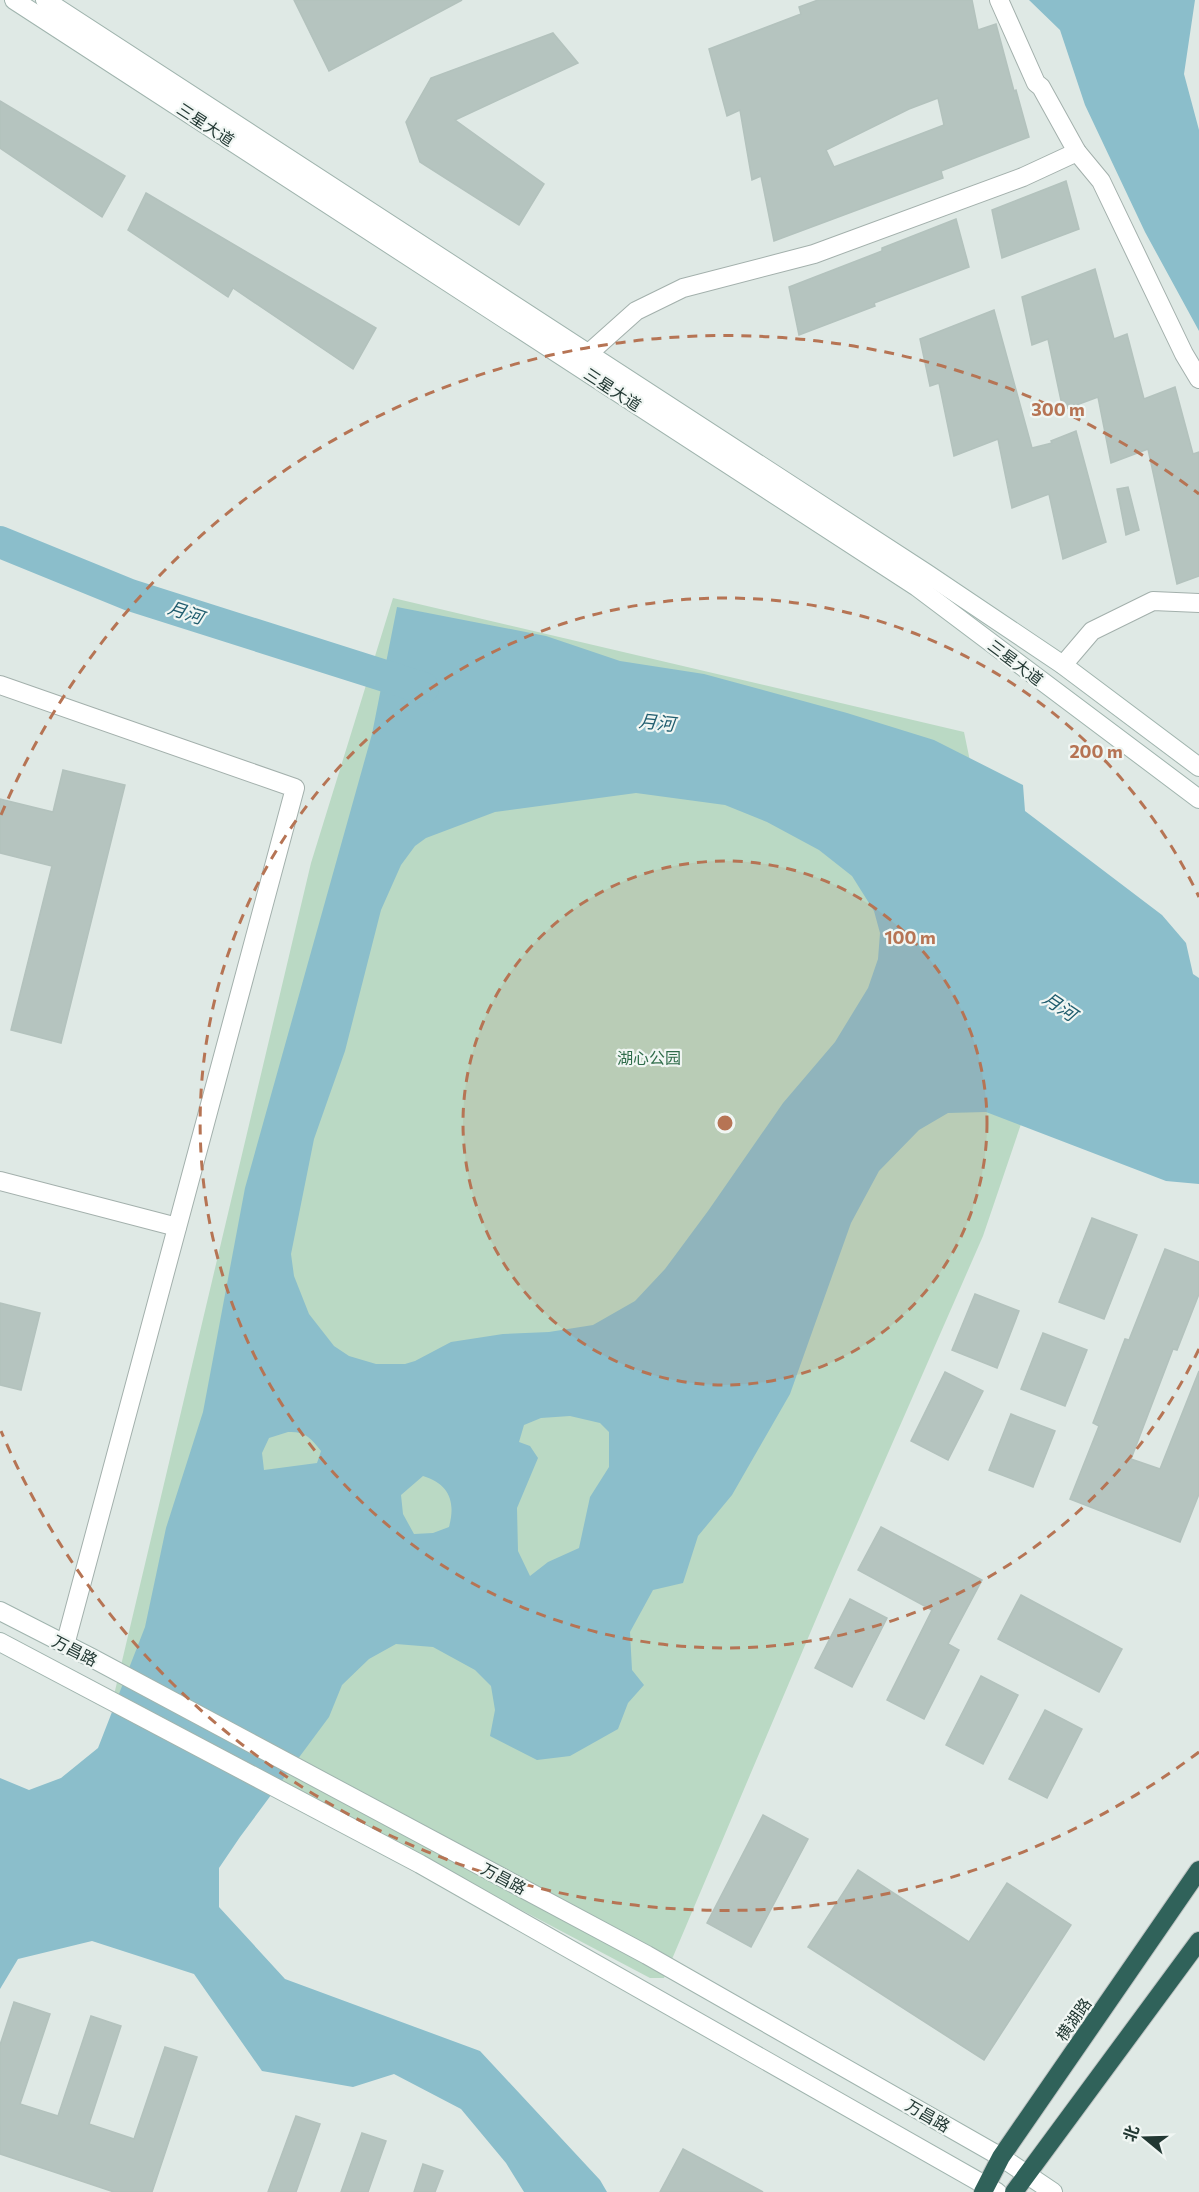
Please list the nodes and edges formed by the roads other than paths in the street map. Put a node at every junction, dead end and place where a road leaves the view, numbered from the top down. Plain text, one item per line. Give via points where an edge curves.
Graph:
1 (14, 0) edge
2 (45, 0) edge
3 (999, 0) edge
4 (1077, 152) junction
5 (589, 353) junction
6 (1199, 380) edge
7 (1199, 603) edge
8 (1063, 665) junction
9 (0, 685) edge
10 (1199, 767) edge
11 (1199, 799) edge
12 (0, 1181) edge
13 (177, 1227) junction
14 (0, 1611) edge
15 (0, 1642) edge
16 (65, 1645) junction
17 (1199, 1870) edge
18 (1199, 1941) edge
19 (1001, 2157) junction
20 (1026, 2175) junction
21 (989, 2190) edge
22 (1014, 2192) edge
23 (1053, 2192) edge

1 - 11 street, 三星大道 via 917,587
2 - 5 street, 三星大道
3 - 4 street via 1032,76
4 - 5 street via 1023,177 814,254 683,288 636,311
4 - 6 street via 1101,181
5 - 8 street, 三星大道
7 - 8 street via 1153,601 1092,632
8 - 10 street, 三星大道
9 - 13 street via 295,788
12 - 13 street
13 - 16 street
14 - 16 street, 万昌路
15 - 21 street, 万昌路 via 420,1864
16 - 19 street, 万昌路 via 647,1955
17 - 19 highway, 横湖路
18 - 20 highway
19 - 20 street, 万昌路
19 - 21 highway, 横湖路
20 - 22 highway
20 - 23 street, 万昌路

